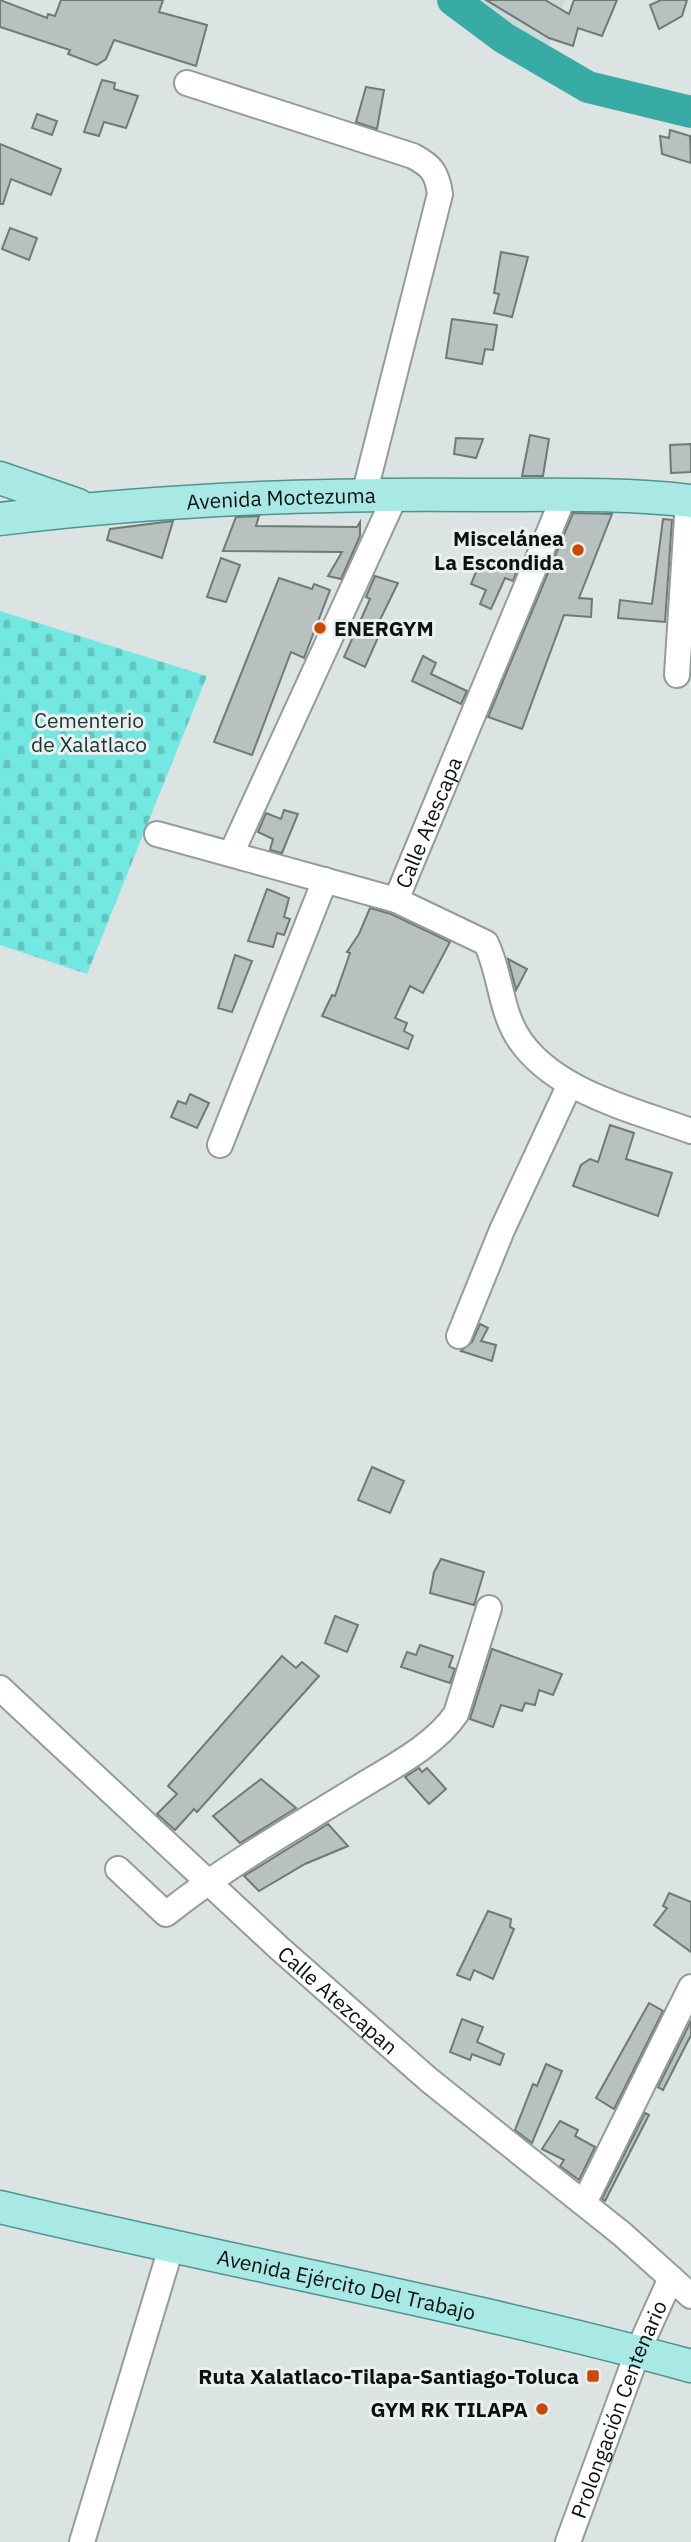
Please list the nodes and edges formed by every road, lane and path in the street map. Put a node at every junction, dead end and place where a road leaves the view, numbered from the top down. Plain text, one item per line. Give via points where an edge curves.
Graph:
1 (187, 83) dead end
2 (0, 478) edge
3 (396, 494) junction
4 (364, 495) junction
5 (564, 496) junction
6 (689, 501) edge
7 (87, 508) junction
8 (0, 519) edge
9 (677, 675) dead end
10 (158, 834) dead end
11 (231, 854) junction
12 (325, 880) junction
13 (396, 900) junction
14 (570, 1084) junction
15 (691, 1131) edge
16 (220, 1145) dead end
17 (459, 1336) dead end
18 (489, 1608) dead end
19 (0, 1688) edge
20 (118, 1869) dead end
21 (208, 1880) junction
22 (691, 1987) edge
23 (584, 2203) junction
24 (0, 2207) edge
25 (171, 2248) junction
26 (671, 2278) junction
27 (691, 2296) edge
28 (638, 2351) junction
29 (691, 2366) edge
30 (82, 2542) edge
31 (568, 2542) edge

1 - 4 street via 413,156 437,175 440,194
2 - 7 main road
3 - 4 main road, Avenida Moctezuma
3 - 5 main road, Avenida Moctezuma
3 - 11 street
4 - 7 main road, Avenida Moctezuma
5 - 6 main road, Avenida Moctezuma
5 - 13 street, Calle Atescapa
6 - 9 street
7 - 8 main road, Avenida Moctezuma
10 - 11 street
11 - 12 street
12 - 13 street
12 - 16 street
13 - 14 street, Calle Atescapa via 486,943 517,1036
14 - 15 street, Calle Atescapa
14 - 17 street
18 - 21 street via 462,1700 448,1725 409,1756
19 - 21 street, Calle Atezcapan
20 - 21 street via 166,1914
21 - 23 street, Calle Atezcapan via 429,2080
22 - 23 street
23 - 26 street, Calle Atezcapan
24 - 25 main road, Avenida Ejército Del Trabajo
25 - 28 main road, Avenida Ejército Del Trabajo
25 - 30 street
26 - 27 street, Calle Atezcapan
26 - 28 street, Prolongación Centenario
28 - 29 main road, Avenida Ejército Del Trabajo
28 - 31 street, Prolongación Centenario

